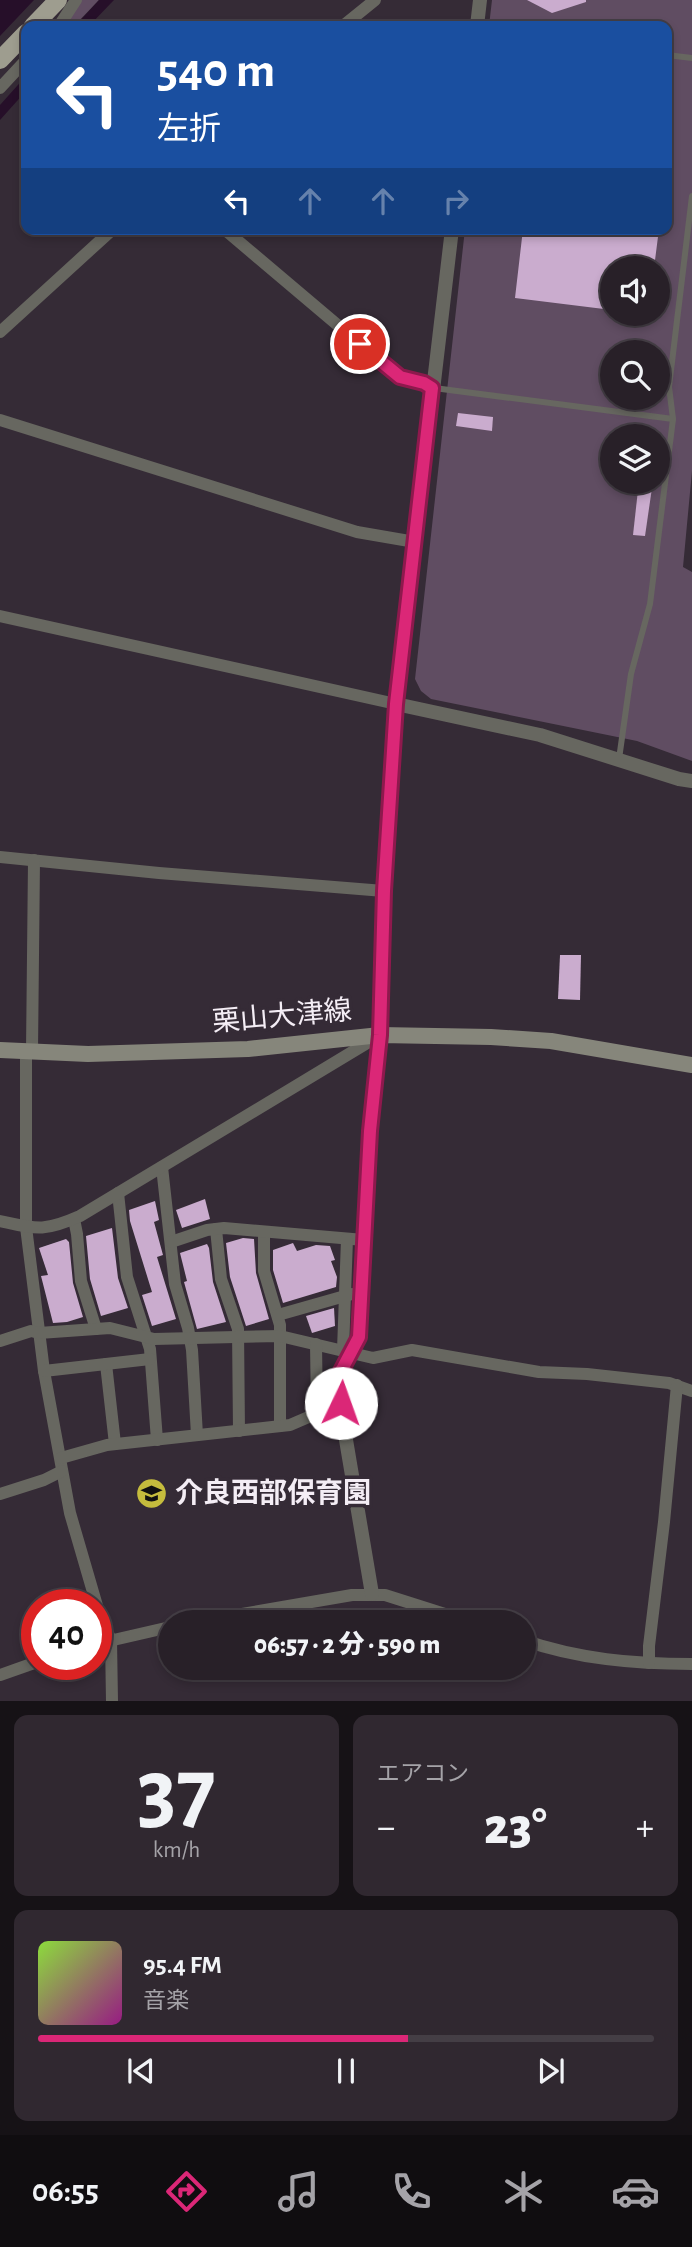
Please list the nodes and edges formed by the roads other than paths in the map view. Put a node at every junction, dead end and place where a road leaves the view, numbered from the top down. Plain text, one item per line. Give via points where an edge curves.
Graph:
1 (58, 0) edge
2 (76, 0) edge
3 (375, 0) edge
4 (480, 0) edge
5 (38, 21) edge
6 (62, 21) edge
7 (349, 21) edge
8 (478, 21) edge
9 (21, 38) edge
10 (672, 56) edge
11 (692, 58) edge
12 (0, 60) edge
13 (21, 65) edge
14 (0, 88) edge
15 (692, 196) edge
16 (106, 235) edge
17 (231, 235) edge
18 (451, 235) edge
19 (0, 332) edge
20 (425, 384) junction
21 (673, 419) junction
22 (0, 420) edge
23 (415, 542) junction
24 (0, 615) edge
25 (396, 704) junction
26 (619, 759) junction
27 (692, 781) edge
28 (0, 857) edge
29 (34, 860) junction
30 (384, 891) junction
31 (380, 1035) junction
32 (0, 1050) edge
33 (29, 1051) junction
34 (692, 1065) edge
35 (162, 1167) junction
36 (118, 1193) junction
37 (74, 1219) junction
38 (0, 1221) edge
39 (26, 1227) junction
40 (216, 1229) junction
41 (264, 1232) junction
42 (346, 1239) junction
43 (364, 1240) junction
44 (171, 1242) junction
45 (345, 1294) junction
46 (362, 1294) junction
47 (278, 1315) junction
48 (96, 1329) junction
49 (39, 1333) junction
50 (146, 1336) junction
51 (280, 1336) junction
52 (238, 1338) junction
53 (191, 1340) junction
54 (0, 1341) edge
55 (316, 1344) junction
56 (348, 1351) junction
57 (150, 1359) junction
58 (106, 1364) junction
59 (44, 1371) junction
60 (677, 1385) junction
61 (692, 1391) edge
62 (341, 1403) junction
63 (317, 1411) junction
64 (280, 1426) junction
65 (239, 1431) junction
66 (197, 1435) junction
67 (157, 1440) junction
68 (115, 1444) junction
69 (62, 1464) junction
70 (0, 1494) edge
71 (92, 1589) edge
72 (372, 1594) junction
73 (265, 1610) edge
74 (433, 1610) edge
75 (158, 1630) edge
76 (112, 1640) edge
77 (536, 1643) edge
78 (649, 1663) junction
79 (692, 1664) edge
80 (21, 1668) edge
81 (0, 1675) edge
82 (112, 1680) edge
83 (112, 1701) edge

1 - 5 main road
2 - 6 street
3 - 7 street
4 - 8 street
9 - 12 main road
10 - 11 lane
13 - 14 street
15 - 21 lane via 669,387
16 - 19 street
17 - 20 street via 400,377
18 - 20 street
20 - 21 lane
20 - 23 street
21 - 26 lane via 650,604 631,674
22 - 23 street via 357,532
23 - 25 street
24 - 25 street
25 - 26 street via 540,735
25 - 30 street
26 - 27 street
28 - 29 street
29 - 30 street
29 - 33 street
30 - 31 street
31 - 33 main road, 栗山大津線 via 248,1049 88,1054
31 - 34 main road, 栗山大津線 via 551,1041
31 - 35 street
31 - 43 street
32 - 33 main road, 栗山大津線
33 - 39 street
35 - 36 street
35 - 44 street
36 - 37 street
36 - 50 street via 127,1278
37 - 39 street via 40,1229
37 - 48 street via 81,1281
38 - 39 street
39 - 49 street
40 - 41 street
40 - 44 street
40 - 52 street via 221,1279
41 - 42 street
41 - 47 street via 264,1271
42 - 43 street
42 - 45 street
43 - 46 street
44 - 53 street via 175,1284
45 - 46 street
45 - 47 street
45 - 56 street
46 - 56 street via 359,1337
47 - 51 street
48 - 49 street
48 - 50 street
49 - 54 street via 31,1331
49 - 59 street
50 - 53 street
50 - 57 street
51 - 52 street
51 - 55 street
51 - 64 street
52 - 53 street
52 - 65 street
53 - 66 street
55 - 56 street
55 - 63 street
56 - 60 street via 373,1358 412,1350 539,1372
56 - 62 street via 339,1375
57 - 58 street
57 - 67 street
58 - 59 street
58 - 68 street
59 - 69 street
60 - 61 street
60 - 78 street
62 - 63 street
62 - 72 street
63 - 64 street
64 - 65 street
65 - 66 street
66 - 67 street
67 - 68 street
68 - 69 street
69 - 70 street via 44,1480
69 - 71 street
72 - 73 street
72 - 74 street
75 - 76 street
77 - 78 street via 588,1657
78 - 79 street
80 - 81 street
82 - 83 street

